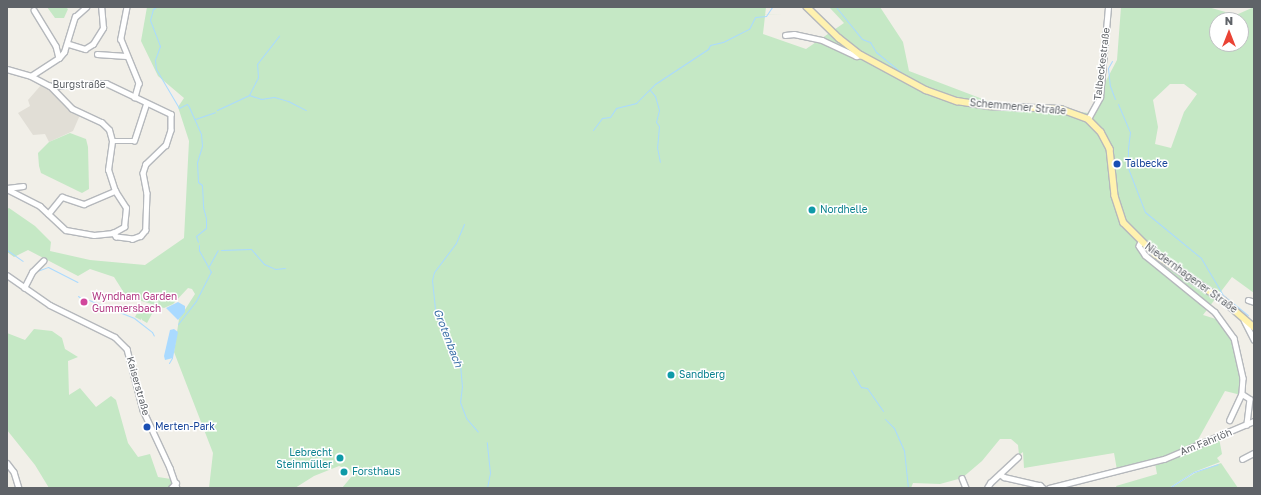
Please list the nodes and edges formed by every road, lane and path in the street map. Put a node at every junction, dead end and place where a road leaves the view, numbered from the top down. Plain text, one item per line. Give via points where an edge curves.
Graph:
1 (86, 7) edge
2 (101, 7) edge
3 (127, 7) edge
4 (807, 7) edge
5 (1108, 7) edge
6 (34, 10) dead end
7 (785, 35) dead end
8 (69, 44) junction
9 (97, 54) dead end
10 (861, 54) junction
11 (126, 56) junction
12 (59, 58) junction
13 (7, 69) edge
14 (31, 76) junction
15 (50, 86) junction
16 (135, 97) junction
17 (146, 104) junction
18 (1088, 119) junction
19 (112, 141) junction
20 (23, 186) dead end
21 (7, 189) edge
22 (115, 191) junction
23 (48, 214) junction
24 (113, 233) junction
25 (1141, 242) junction
26 (42, 262) dead end
27 (7, 275) edge
28 (24, 288) junction
29 (1248, 300) dead end
30 (1254, 302) edge
31 (1241, 314) junction
32 (1254, 327) edge
33 (1254, 340) edge
34 (1242, 394) junction
35 (1230, 420) dead end
36 (1254, 421) edge
37 (1247, 425) junction
38 (1254, 453) edge
39 (1018, 457) dead end
40 (1242, 459) dead end
41 (7, 463) edge
42 (1000, 474) junction
43 (962, 478) dead end
44 (176, 485) edge
45 (19, 488) edge
46 (171, 488) edge
47 (966, 488) edge
48 (987, 488) edge
49 (1042, 488) edge
50 (1049, 488) edge

1 - 8 street via 75,17
2 - 8 street via 103,28 93,44 85,49
3 - 11 street via 122,39
4 - 10 main road, Schemmener Straße via 839,38
5 - 18 street, Talbeckestraße via 1100,97
6 - 12 street via 56,46
7 - 10 street, Schemmener Straße via 794,34 822,40 856,56
8 - 12 street
9 - 11 street
10 - 18 main road, Schemmener Straße via 899,77 957,101 987,106 1061,109
11 - 16 street via 139,83
12 - 14 street
13 - 14 street, Burgstraße
14 - 15 street, Burgstraße
15 - 16 street, Burgstraße via 106,83
15 - 19 street via 72,109 106,126
16 - 17 street, Burgstraße
17 - 19 street via 134,141
17 - 24 street, Burgstraße via 171,114 171,130 166,145 146,164 143,173 148,206 146,230 141,236 133,239 116,237
18 - 25 main road, Niedernhagener Straße via 1107,142 1112,156 1115,196 1124,224
19 - 22 street via 108,167
20 - 21 street
21 - 23 street via 40,206
22 - 23 street via 84,204 62,197
22 - 24 street via 127,215 124,226
23 - 24 street via 66,230 84,234
25 - 31 main road, Niedernhagener Straße
25 - 34 street, Am Fahrlöh via 1139,246 1145,255 1215,312 1228,327 1239,351 1243,378
26 - 28 street via 32,272
27 - 28 street, Kaiserstraße
28 - 44 street, Kaiserstraße via 115,337 127,349 143,410
29 - 30 street
31 - 32 main road, Niedernhagener Straße
31 - 33 street
34 - 35 street, Am Fahrlöh
34 - 37 street, Am Fahrlöh via 1250,399
36 - 37 street, Am Fahrlöh
37 - 50 street, Am Fahrlöh via 1164,459
38 - 40 street
39 - 42 street
41 - 45 street via 14,472
42 - 48 street
42 - 49 street via 1040,485
43 - 47 street
44 - 46 street

